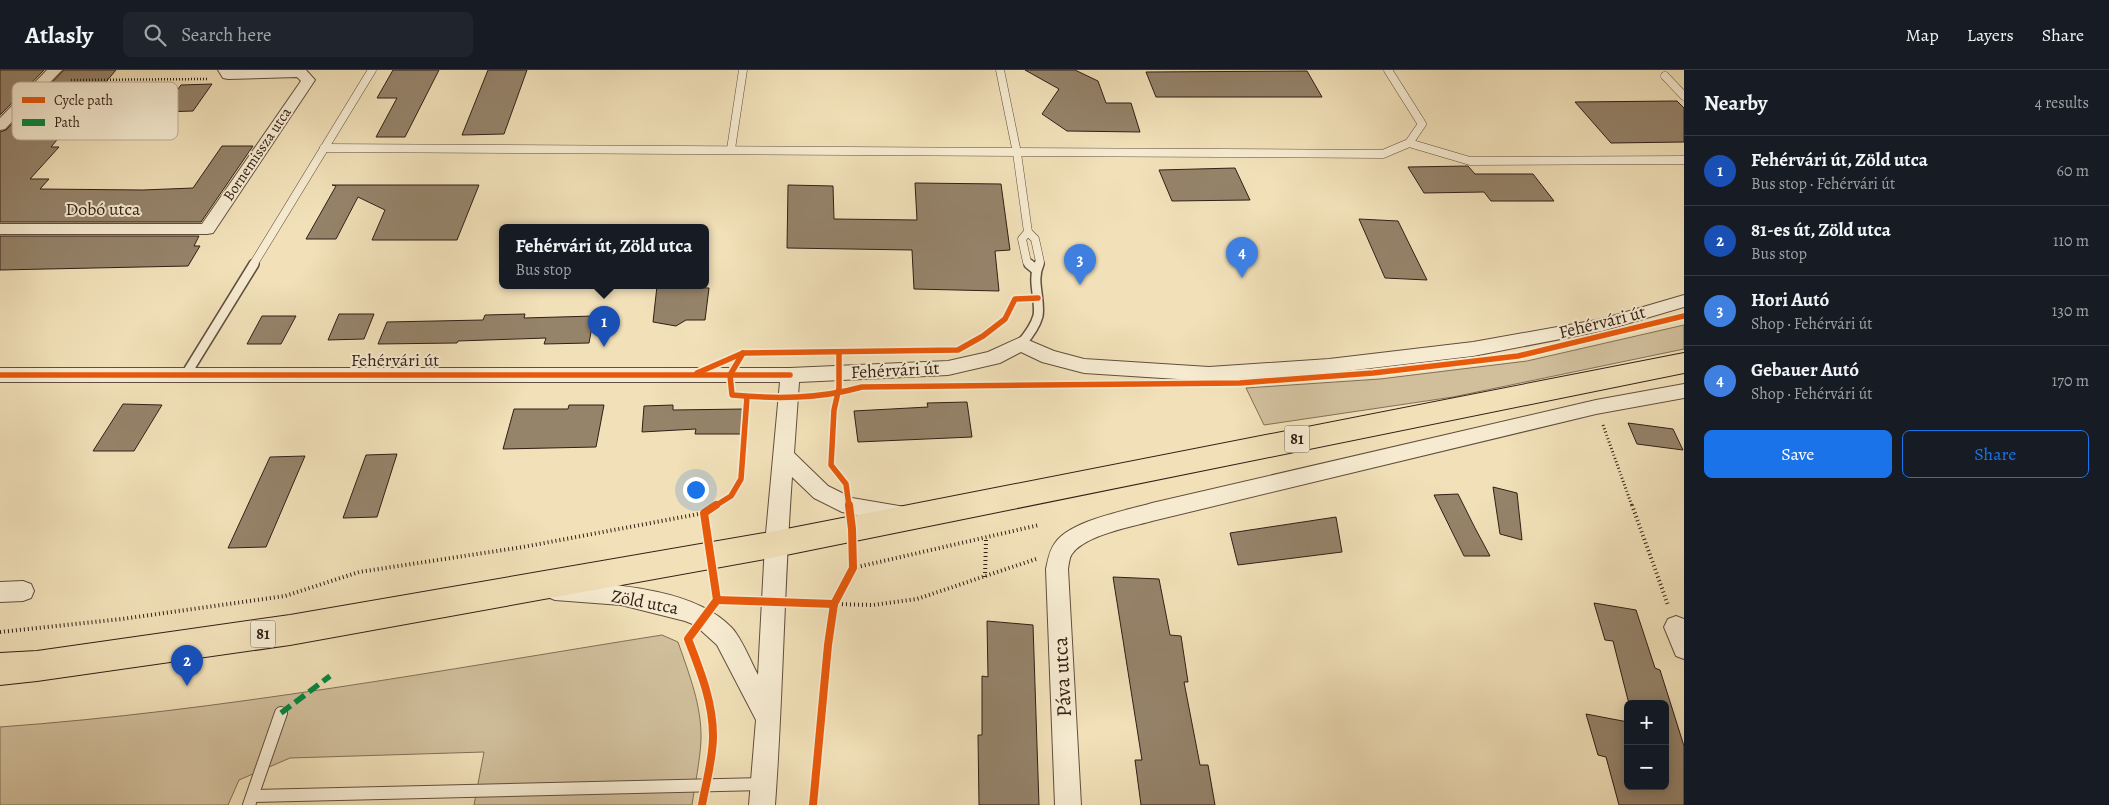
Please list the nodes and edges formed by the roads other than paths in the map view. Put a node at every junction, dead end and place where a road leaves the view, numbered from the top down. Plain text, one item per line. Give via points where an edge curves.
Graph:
1 (372, 70) edge
2 (743, 70) edge
3 (1000, 70) edge
4 (1388, 70) edge
5 (227, 72) edge
6 (1665, 76) dead end
7 (1684, 96) edge
8 (12, 114) edge
9 (0, 126) edge
10 (1409, 143) junction
11 (324, 148) junction
12 (731, 149) junction
13 (1017, 153) junction
14 (1684, 160) edge
15 (0, 229) edge
16 (207, 229) joint
17 (1028, 232) junction
18 (1035, 269) junction
19 (1684, 301) edge
20 (1021, 344) junction
21 (1684, 363) edge
22 (790, 374) junction
23 (0, 375) edge
24 (185, 376) junction
25 (1684, 391) edge
26 (783, 456) junction
27 (910, 517) junction
28 (776, 544) junction
29 (525, 588) junction
30 (23, 591) dead end
31 (0, 592) edge
32 (0, 670) edge
33 (281, 713) dead end
34 (768, 719) junction
35 (763, 794) edge
36 (251, 800) edge
37 (1068, 805) edge

1 - 11 lane
2 - 12 lane
3 - 13 lane
4 - 10 lane via 1422,124
5 - 16 street, Bornemissza utca via 301,74 308,80
6 - 7 lane
8 - 9 street
10 - 13 lane via 1384,154
10 - 14 lane via 1470,161
11 - 12 lane
11 - 24 lane
12 - 13 lane
13 - 17 lane
15 - 16 street, Dobó utca
17 - 18 lane via 1035,239 1040,262
17 - 18 lane via 1022,239 1027,262
18 - 20 lane via 1036,324
19 - 20 street, Fehérvári út via 1602,325 1473,349 1329,366 1209,374 1084,366 1049,357
20 - 22 street, Fehérvári út via 993,358 948,368
21 - 27 main road, 81
22 - 24 street, Fehérvári út
22 - 26 street
23 - 24 street, Fehérvári út
25 - 37 street, Páva utca via 1596,406 1152,512 1071,540 1062,549 1057,569
26 - 27 street via 821,492 849,506
26 - 28 street
27 - 28 main road, 81
28 - 29 main road, 81
28 - 34 street
29 - 32 main road, 81 via 290,630
29 - 34 street, Zöld utca via 621,595 688,611 703,618 725,637
30 - 31 street
33 - 36 lane
34 - 35 street
35 - 36 lane

